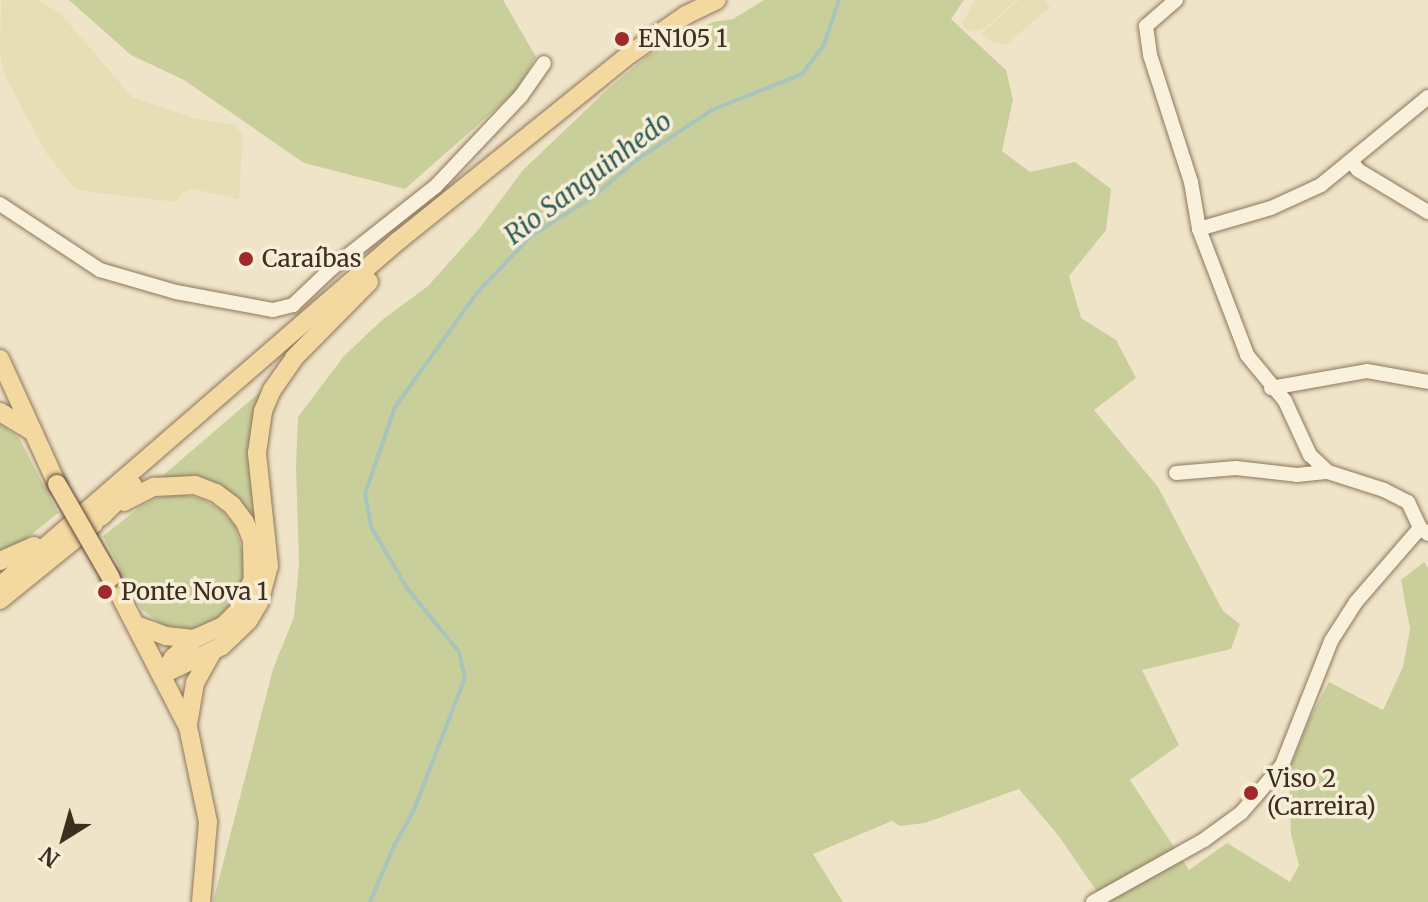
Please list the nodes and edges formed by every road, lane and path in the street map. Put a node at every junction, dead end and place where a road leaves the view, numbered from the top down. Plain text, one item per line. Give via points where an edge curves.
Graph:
1 (717, 0) edge
2 (1176, 0) edge
3 (544, 63) dead end
4 (1428, 97) edge
5 (526, 141) junction
6 (1352, 162) junction
7 (0, 204) edge
8 (1428, 212) edge
9 (1199, 229) junction
10 (369, 282) junction
11 (0, 359) edge
12 (3, 382) edge
13 (1428, 382) edge
14 (1271, 388) junction
15 (0, 412) edge
16 (32, 431) junction
17 (1328, 472) junction
18 (1176, 473) dead end
19 (117, 484) junction
20 (101, 517) junction
21 (1424, 531) edge
22 (0, 561) edge
23 (0, 586) edge
24 (0, 600) edge
25 (136, 625) junction
26 (194, 639) junction
27 (213, 651) junction
28 (163, 674) junction
29 (188, 727) junction
30 (201, 902) edge
31 (1093, 902) edge

1 - 5 main road via 630,54
2 - 9 street via 1146,26 1150,55 1191,182
3 - 7 street via 521,96 435,187 283,308 176,292 100,270
4 - 6 street
5 - 10 main road
5 - 19 main road via 398,241
6 - 8 street
6 - 9 street via 1321,185 1271,208
9 - 14 street via 1247,355
10 - 20 main road
10 - 27 main road via 294,358 268,400 257,453 269,551 266,585 248,621
11 - 12 main road
12 - 16 main road
13 - 14 street via 1367,371
14 - 17 street via 1285,401 1310,455
15 - 16 main road
16 - 25 main road, bridge
17 - 18 street via 1297,475 1236,468
17 - 21 street via 1408,502
19 - 22 main road via 31,548
19 - 23 main road
20 - 24 main road
20 - 26 main road via 139,492 177,483 216,493 245,522 255,561 246,597 223,626
21 - 31 street via 1356,602 1331,641 1282,765 1241,813 1204,840
25 - 26 main road
25 - 28 main road
26 - 28 main road
27 - 28 main road
27 - 29 main road via 195,683
28 - 29 main road
29 - 30 main road via 208,822

